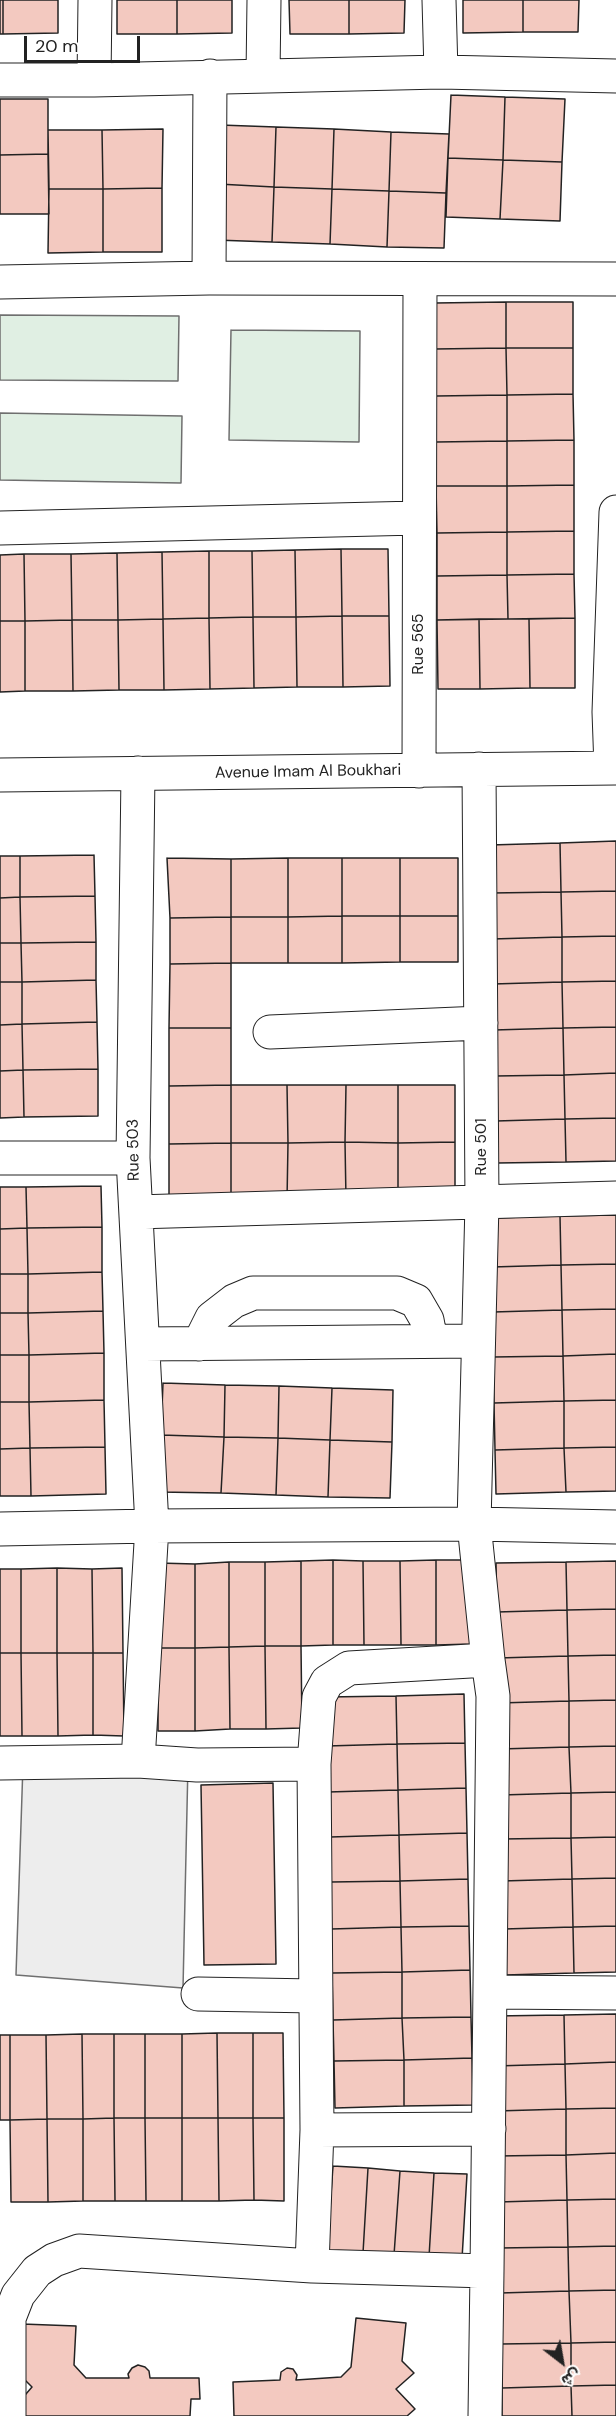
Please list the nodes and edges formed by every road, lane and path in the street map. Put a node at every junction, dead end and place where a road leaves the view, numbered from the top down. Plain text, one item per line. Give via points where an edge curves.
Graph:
1 (95, 0) edge
2 (264, 0) edge
3 (439, 0) edge
4 (441, 72) junction
5 (263, 75) junction
6 (210, 76) junction
7 (616, 76) edge
8 (0, 80) edge
9 (94, 80) junction
10 (209, 278) junction
11 (616, 279) edge
12 (420, 280) junction
13 (0, 282) edge
14 (616, 512) edge
15 (418, 518) junction
16 (616, 520) edge
17 (0, 528) edge
18 (613, 768) edge
19 (479, 769) junction
20 (419, 771) junction
21 (138, 774) junction
22 (0, 775) edge
23 (481, 1023) junction
24 (270, 1032) dead end
25 (0, 1158) edge
26 (133, 1158) junction
27 (616, 1198) edge
28 (482, 1203) junction
29 (136, 1212) junction
30 (431, 1341) junction
31 (477, 1341) junction
32 (144, 1344) junction
33 (199, 1344) junction
34 (474, 1524) junction
35 (152, 1526) junction
36 (616, 1527) edge
37 (0, 1529) edge
38 (488, 1660) junction
39 (138, 1761) junction
40 (0, 1763) edge
41 (314, 1764) junction
42 (490, 1992) junction
43 (616, 1993) edge
44 (198, 1994) dead end
45 (315, 1996) junction
46 (489, 2129) junction
47 (317, 2130) junction
48 (312, 2266) junction
49 (487, 2271) junction
50 (9, 2416) edge
51 (485, 2416) edge

1 - 9 street
2 - 5 street
3 - 4 street
4 - 5 street
4 - 7 street
5 - 6 street
6 - 9 street
6 - 10 street
8 - 9 street
10 - 12 street
10 - 13 street
11 - 12 street
12 - 15 street, Rue 565
14 - 16 street
15 - 17 street
15 - 20 street, Rue 565
16 - 18 street via 609,712
18 - 19 street, Avenue Imam Al Boukhari
19 - 20 street, Avenue Imam Al Boukhari
19 - 23 street, Rue 501
20 - 21 street, Avenue Imam Al Boukhari
21 - 22 street, Avenue Imam Al Boukhari
21 - 26 street, Rue 503
23 - 24 street
23 - 28 street, Rue 501
25 - 26 street
26 - 29 street, Rue 503
27 - 28 street
28 - 29 street
28 - 31 street, Rue 501
29 - 32 street, Rue 503
30 - 31 street
30 - 33 street
30 - 33 street via 427,1320 416,1301 397,1293 253,1293 234,1301 212,1318
31 - 34 street, Rue 501
32 - 33 street
32 - 35 street, Rue 503
34 - 35 street
34 - 36 street
34 - 38 street, Rue 501
35 - 37 street
35 - 39 street, Rue 503
38 - 41 street via 348,1668 337,1674 319,1697
38 - 42 street, Rue 501 via 493,1696
39 - 40 street
39 - 41 street
41 - 45 street
42 - 43 street
42 - 46 street, Rue 501
44 - 45 street
45 - 47 street
46 - 47 street
46 - 49 street, Rue 501
47 - 48 street
48 - 49 street
48 - 50 street via 79,2251 54,2260 37,2271 18,2295 9,2318
49 - 51 street, Rue 501

